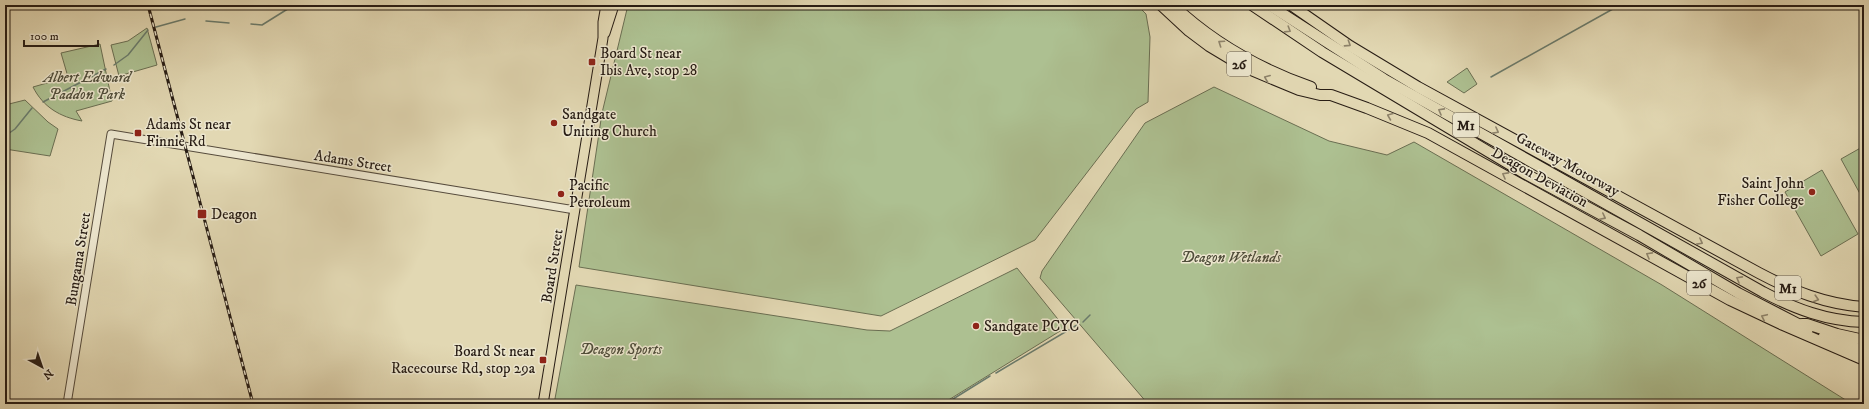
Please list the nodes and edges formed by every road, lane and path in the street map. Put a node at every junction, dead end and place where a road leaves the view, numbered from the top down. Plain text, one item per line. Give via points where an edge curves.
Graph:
1 (606, 5) edge
2 (614, 5) edge
3 (1161, 5) edge
4 (1173, 5) edge
5 (1269, 5) edge
6 (1291, 5) edge
7 (1253, 6) edge
8 (603, 38) junction
9 (1331, 95) junction
10 (128, 136) joint
11 (575, 210) junction
12 (1864, 307) edge
13 (1864, 322) edge
14 (1797, 324) junction
15 (1864, 340) edge
16 (1864, 351) edge
17 (1864, 360) edge
18 (67, 404) edge
19 (543, 404) edge

1 - 8 main road, Board Street
2 - 8 main road, Board Street
9 -> 3 highway, Deagon Deviation / 26 via 1299,90 1244,67 1189,31
9 -> 4 highway via 1273,72 1234,51 1196,25
13 -> 5 highway, Gateway Motorway / M1 via 1813,314 1786,304 1384,79
6 -> 12 highway, Gateway Motorway / M1 via 1350,46 1418,88 1759,273 1807,296 1843,305
7 -> 14 highway, Deagon Deviation / 26 via 1328,56 1524,173 1645,239 1738,294
8 - 11 main road, Board Street
17 -> 9 highway, Deagon Deviation / 26 via 1730,300 1428,133
10 - 11 street, Adams Street
10 - 18 street, Bungama Street via 111,134
11 - 19 main road, Board Street
14 - 15 highway via 1807,324
14 - 16 highway, Deagon Deviation / 26

